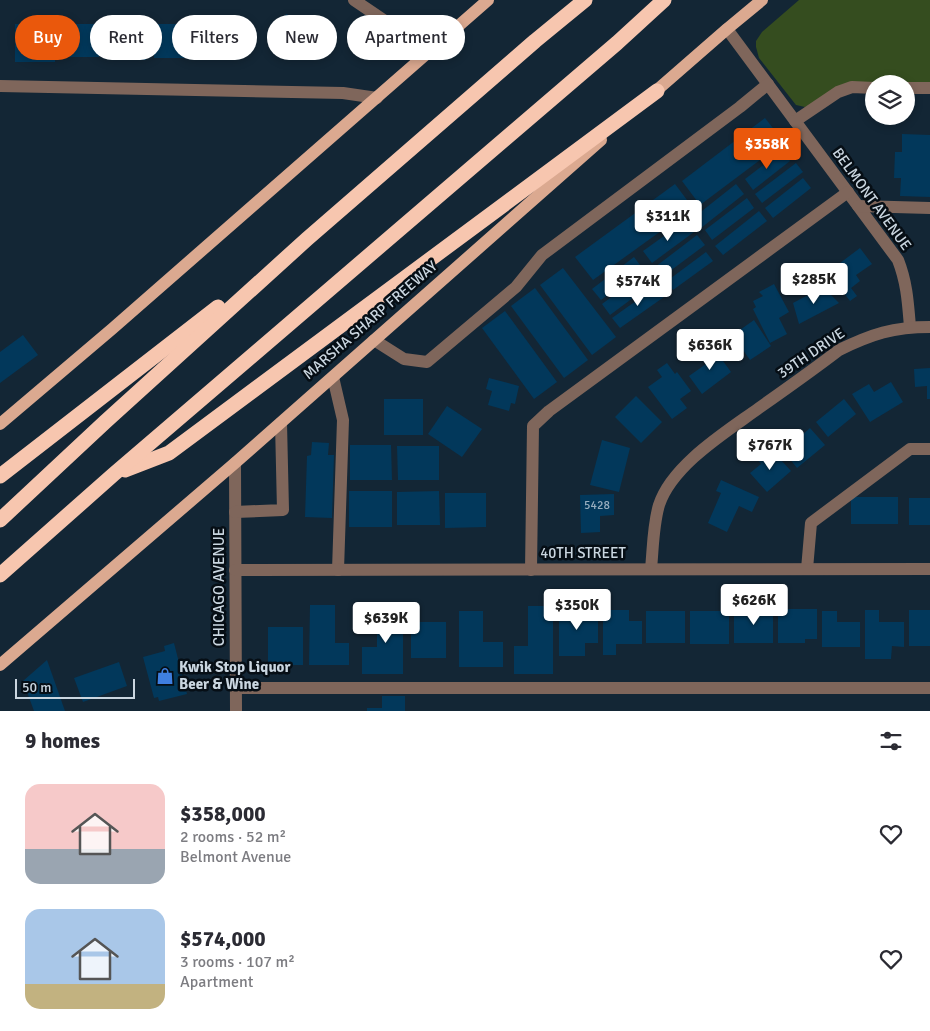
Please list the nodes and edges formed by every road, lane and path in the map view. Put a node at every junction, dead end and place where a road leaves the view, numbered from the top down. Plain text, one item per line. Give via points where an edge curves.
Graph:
1 (488, 0) edge
2 (574, 0) edge
3 (585, 0) edge
4 (664, 0) edge
5 (762, 0) edge
6 (358, 1) edge
7 (377, 15) edge
8 (465, 20) edge
9 (727, 29) junction
10 (536, 41) junction
11 (420, 60) edge
12 (768, 84) junction
13 (0, 86) edge
14 (865, 88) edge
15 (915, 88) edge
16 (930, 88) edge
17 (657, 91) junction
18 (377, 98) junction
19 (795, 122) junction
20 (848, 192) junction
21 (858, 206) junction
22 (930, 208) edge
23 (306, 239) junction
24 (910, 327) junction
25 (930, 327) edge
26 (374, 340) junction
27 (333, 377) junction
28 (280, 423) junction
29 (0, 424) edge
30 (930, 449) edge
31 (235, 463) junction
32 (114, 474) junction
33 (0, 476) edge
34 (235, 512) junction
35 (0, 520) edge
36 (652, 569) junction
37 (807, 569) junction
38 (930, 569) edge
39 (235, 570) junction
40 (338, 570) junction
41 (531, 570) junction
42 (0, 575) edge
43 (0, 665) edge
44 (236, 688) junction
45 (930, 688) edge
46 (236, 711) edge

1 - 8 main road
2 - 10 highway
3 - 10 highway
4 - 32 highway
5 - 9 main road, MARSHA SHARP FREEWAY
6 - 7 street
9 - 12 street, BELMONT AVENUE
9 - 17 main road, MARSHA SHARP FREEWAY
10 - 23 highway
11 - 18 main road
12 - 19 street, BELMONT AVENUE
12 - 26 street via 542,255 516,286 427,362 404,359
13 - 18 street via 343,92
14 - 19 street via 852,87 838,92
15 - 16 street
17 - 26 main road, MARSHA SHARP FREEWAY
17 - 32 highway via 169,453
18 - 29 main road
19 - 20 street, BELMONT AVENUE
20 - 21 street, BELMONT AVENUE
20 - 41 street via 548,411 534,426
21 - 22 street
21 - 24 street, BELMONT AVENUE via 898,260 908,295
23 - 33 highway
23 - 35 highway
24 - 25 street, 39TH DRIVE
24 - 36 street, 39TH DRIVE via 862,339 839,350 714,441 685,466 659,505
26 - 27 main road, MARSHA SHARP FREEWAY
27 - 28 main road, MARSHA SHARP FREEWAY
27 - 40 street via 343,420
28 - 31 main road, MARSHA SHARP FREEWAY
28 - 34 street via 283,510
30 - 37 street via 910,449 811,523
31 - 34 street, CHICAGO AVENUE
31 - 43 main road, MARSHA SHARP FREEWAY
32 - 42 highway
34 - 39 street, CHICAGO AVENUE
36 - 37 street, 40TH STREET
36 - 41 street, 40TH STREET
37 - 38 street, 40TH STREET
39 - 40 street, 40TH STREET
39 - 44 street, CHICAGO AVENUE
40 - 41 street, 40TH STREET
44 - 45 street
44 - 46 street, CHICAGO AVENUE

